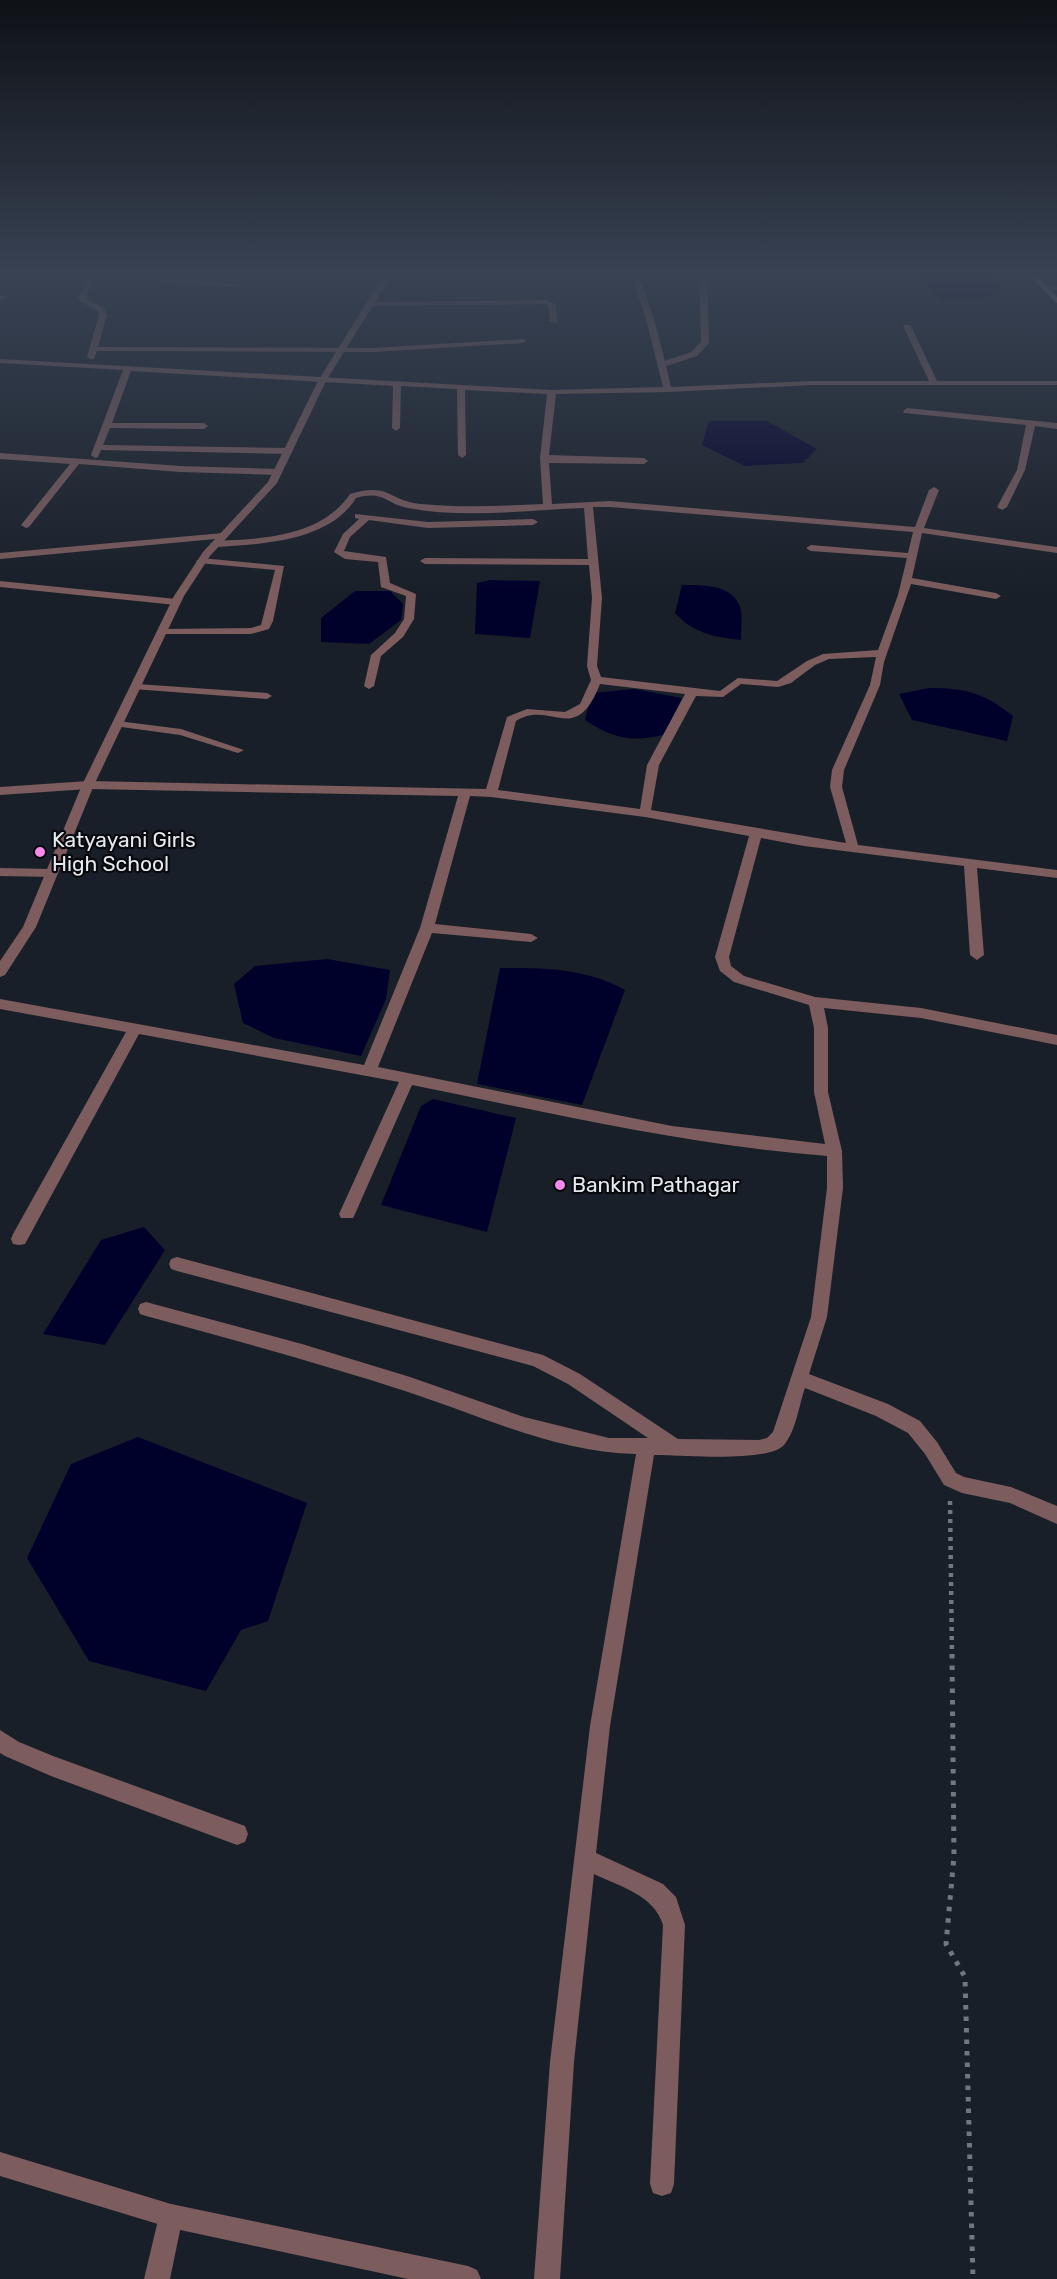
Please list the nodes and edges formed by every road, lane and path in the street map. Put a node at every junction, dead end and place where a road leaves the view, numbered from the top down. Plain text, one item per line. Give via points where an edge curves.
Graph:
1 (123, 382) edge
2 (321, 382) edge
3 (356, 382) edge
4 (666, 382) edge
5 (934, 383) joint
6 (1057, 383) edge
7 (398, 384) junction
8 (461, 387) junction
9 (668, 390) junction
10 (552, 392) junction
11 (907, 411) dead end
12 (1031, 424) junction
13 (106, 425) junction
14 (204, 426) dead end
15 (1057, 426) edge
16 (396, 428) dead end
17 (98, 447) junction
18 (288, 451) junction
19 (462, 455) dead end
20 (0, 456) edge
21 (544, 458) junction
22 (78, 460) junction
23 (93, 461) junction
24 (644, 461) dead end
25 (278, 472) junction
26 (934, 490) dead end
27 (588, 504) junction
28 (548, 505) junction
29 (1002, 507) dead end
30 (340, 513) junction
31 (367, 517) junction
32 (534, 522) dead end
33 (26, 525) dead end
34 (918, 530) junction
35 (223, 536) junction
36 (215, 544) junction
37 (811, 548) dead end
38 (1057, 550) edge
39 (0, 556) edge
40 (912, 556) junction
41 (201, 561) junction
42 (425, 561) dead end
43 (593, 562) junction
44 (906, 580) junction
45 (0, 584) edge
46 (996, 596) dead end
47 (176, 602) junction
48 (162, 632) junction
49 (882, 653) junction
50 (596, 680) junction
51 (369, 686) dead end
52 (136, 687) junction
53 (692, 692) junction
54 (267, 696) dead end
55 (118, 724) junction
56 (238, 750) dead end
57 (88, 785) junction
58 (0, 792) edge
59 (465, 792) junction
60 (491, 793) junction
61 (645, 813) junction
62 (756, 834) junction
63 (853, 848) junction
64 (970, 862) junction
65 (0, 872) edge
66 (52, 873) junction
67 (1057, 874) edge
68 (427, 928) junction
69 (531, 938) dead end
70 (978, 955) dead end
71 (0, 972) edge
72 (815, 1002) junction
73 (0, 1004) edge
74 (135, 1029) junction
75 (1057, 1040) edge
76 (369, 1071) junction
77 (408, 1078) junction
78 (834, 1151) junction
79 (347, 1214) dead end
80 (19, 1239) dead end
81 (177, 1264) dead end
82 (146, 1309) dead end
83 (798, 1378) junction
84 (646, 1446) junction
85 (674, 1446) junction
86 (950, 1479) junction
87 (1057, 1515) edge
88 (0, 1740) edge
89 (237, 1834) dead end
90 (586, 1858) junction
91 (0, 2164) edge
92 (662, 2184) dead end
93 (171, 2216) junction
94 (157, 2279) edge
95 (468, 2279) edge
96 (547, 2279) edge
97 (973, 2279) edge

1 - 13 street
2 - 18 street
3 - 7 street
4 - 9 street
5 - 6 street
5 - 9 street via 812,383
7 - 8 street
7 - 16 street
8 - 10 street
8 - 19 street
9 - 10 street
10 - 21 street
11 - 12 street
12 - 15 street
12 - 29 street via 1021,470
13 - 14 street
13 - 17 street
17 - 18 street
17 - 23 street
18 - 25 street
20 - 22 street
21 - 24 street
21 - 28 street
22 - 23 street
22 - 33 street
23 - 25 street via 170,469
25 - 35 street
26 - 34 street
27 - 28 street
27 - 34 street
27 - 43 street
28 - 30 street via 467,510 420,507 370,491 353,496
30 - 31 street
30 - 36 street via 312,529 273,541
31 - 32 street via 428,525
31 - 51 street via 346,536 339,552 345,556 383,558 385,585 408,591 412,602 403,630 376,655
34 - 38 street
34 - 40 street
35 - 36 street
35 - 39 street
36 - 41 street
37 - 40 street
40 - 44 street
41 - 47 street
41 - 48 street via 281,568 265,627 251,631
42 - 43 street
43 - 50 street via 597,598 592,666
44 - 46 street
44 - 49 street
45 - 47 street
47 - 48 street
48 - 52 street
49 - 53 street via 827,656 778,684 738,681 723,694
49 - 63 street via 875,685 838,770 836,787
50 - 53 street
50 - 60 street via 579,712 527,712 511,719
52 - 54 street
52 - 55 street
53 - 61 street via 656,759
55 - 56 street via 181,732
55 - 57 street
57 - 58 street
57 - 59 street
57 - 66 street
59 - 60 street
59 - 68 street
60 - 61 street
61 - 62 street
62 - 63 street
62 - 72 street via 725,942 725,968 739,979
63 - 64 street
64 - 67 street
64 - 70 street
65 - 66 street
66 - 71 street via 29,927
68 - 69 street
68 - 76 street
72 - 75 street via 921,1013
72 - 78 street via 820,1012 823,1112
73 - 74 street
74 - 76 street
74 - 80 street
76 - 77 street
77 - 78 street via 589,1118 724,1140
77 - 79 street
78 - 83 street via 835,1188 819,1317
81 - 85 street via 537,1360 574,1379
82 - 84 street via 313,1354 524,1425 609,1446
83 - 85 street via 780,1437 772,1445
83 - 86 street via 882,1410 914,1427
84 - 85 street
84 - 90 street via 600,1726
86 - 87 street via 1011,1495
86 - 97 path via 954,1856 946,1944 965,1977
88 - 89 street via 51,1766
90 - 92 street via 655,1892 668,1905 674,1925
90 - 96 street via 562,2062
91 - 93 street
93 - 94 street
93 - 95 street

